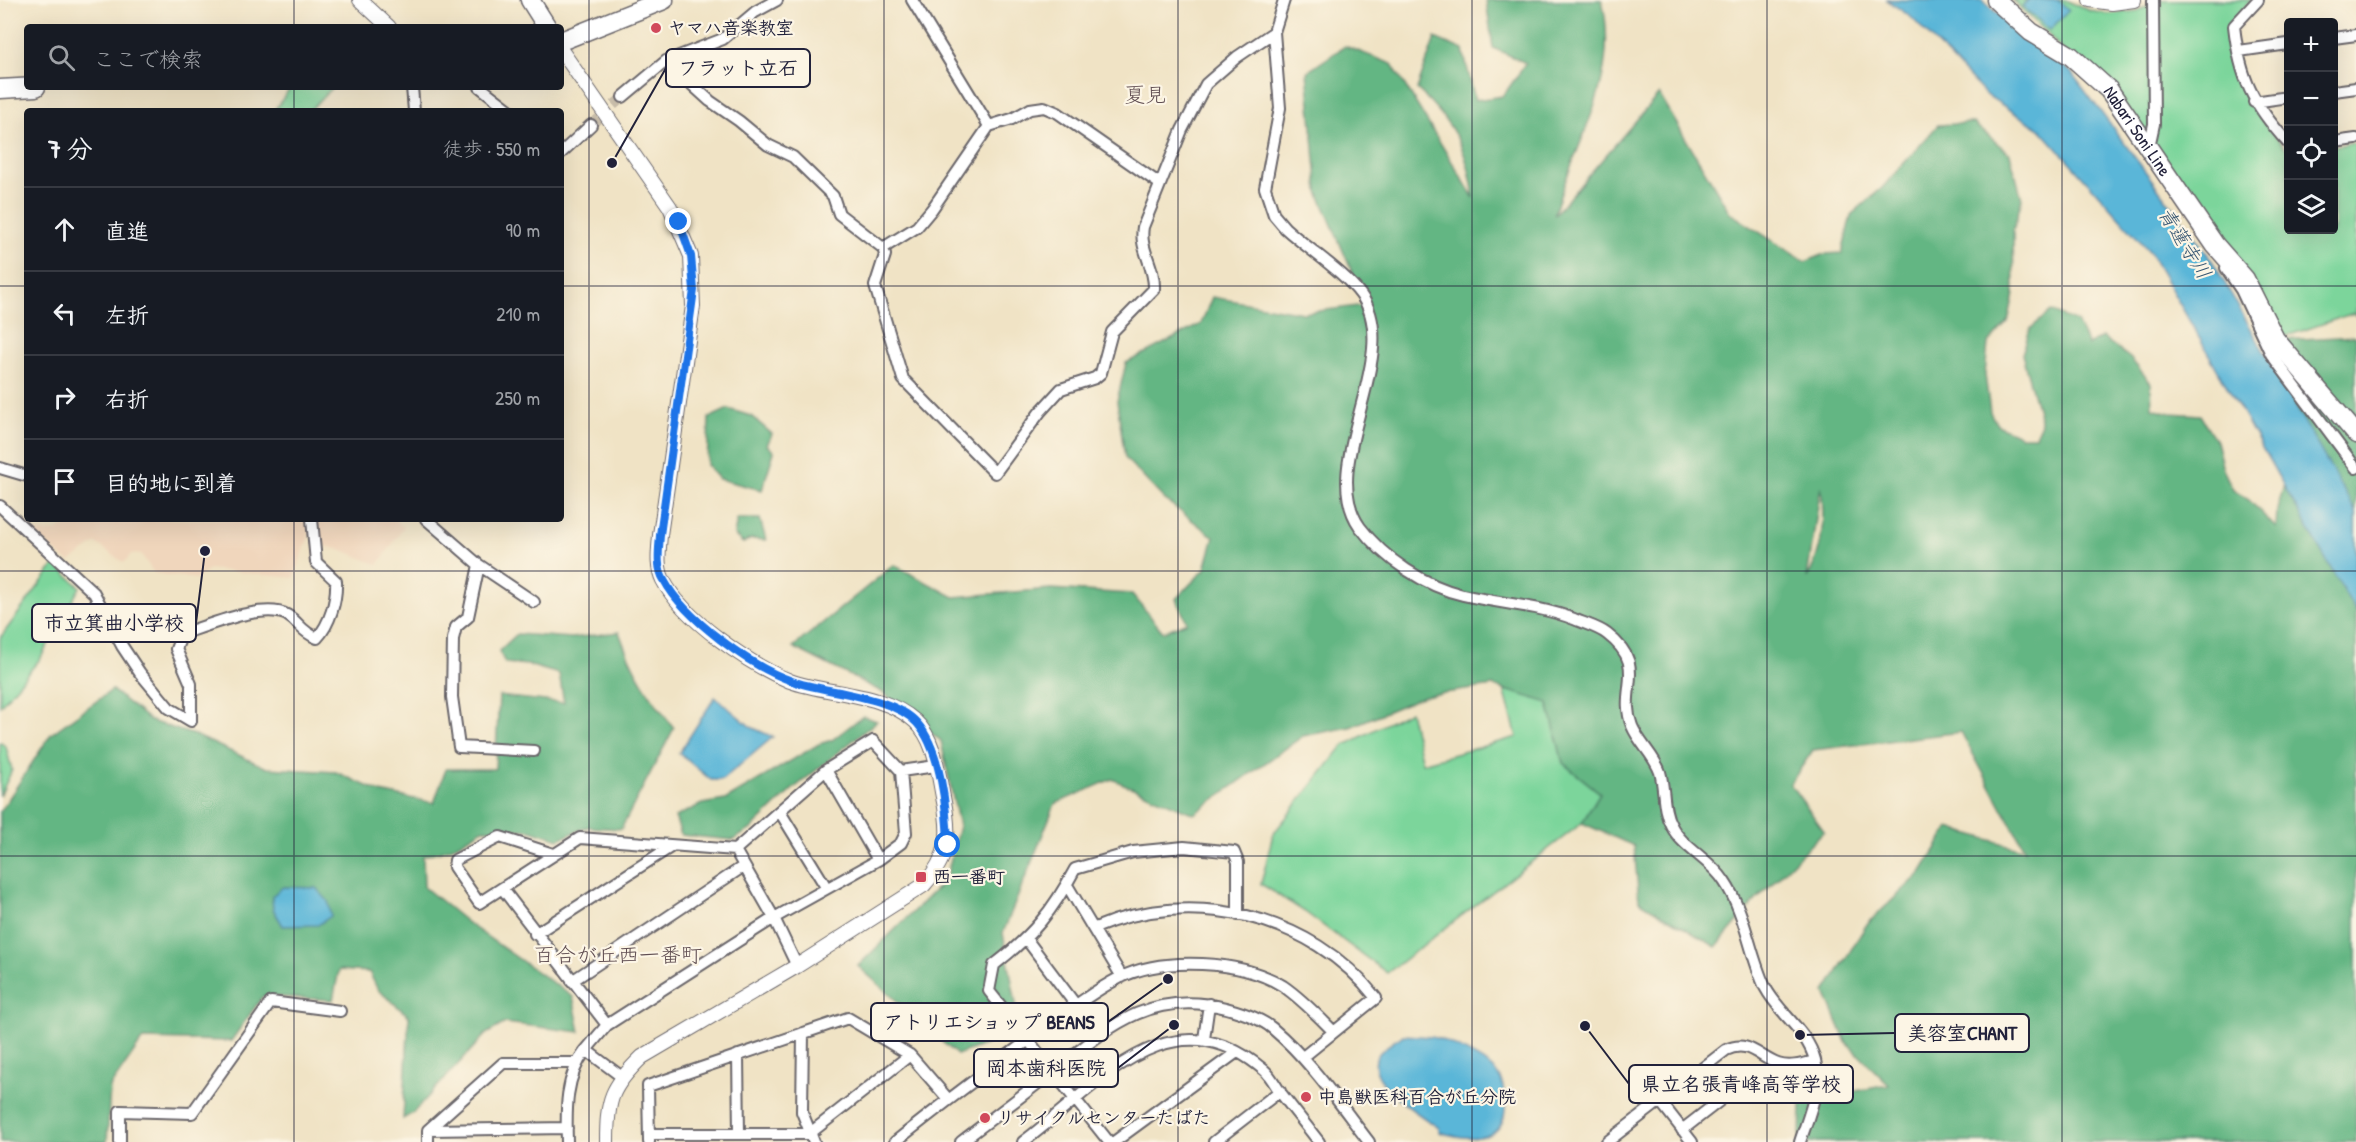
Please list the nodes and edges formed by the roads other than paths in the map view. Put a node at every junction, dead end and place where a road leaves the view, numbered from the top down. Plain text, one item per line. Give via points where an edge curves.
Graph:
1 (360, 0) edge
2 (530, 0) edge
3 (664, 0) edge
4 (777, 0) edge
5 (912, 0) edge
6 (1284, 0) edge
7 (1996, 0) edge
8 (2090, 0) edge
9 (2134, 0) edge
10 (2153, 0) edge
11 (2258, 0) edge
12 (386, 24) edge
13 (545, 24) edge
14 (1274, 32) junction
15 (2356, 35) edge
16 (2338, 37) edge
17 (564, 40) edge
18 (2284, 46) edge
19 (2239, 51) junction
20 (564, 54) edge
21 (666, 61) junction
22 (24, 88) edge
23 (2356, 88) edge
24 (0, 89) edge
25 (412, 90) edge
26 (484, 90) edge
27 (2338, 90) edge
28 (623, 97) tunnel mouth
29 (2284, 98) edge
30 (2254, 102) junction
31 (414, 108) edge
32 (507, 108) edge
33 (591, 125) tunnel mouth
34 (989, 126) junction
35 (2284, 137) edge
36 (2356, 139) edge
37 (2338, 141) edge
38 (2149, 147) junction
39 (564, 149) edge
40 (1160, 184) junction
41 (883, 248) junction
42 (2224, 254) junction
43 (2356, 434) edge
44 (0, 468) edge
45 (2356, 468) edge
46 (24, 475) edge
47 (0, 506) edge
48 (312, 522) edge
49 (429, 522) edge
50 (479, 565) junction
51 (534, 602) dead end
52 (534, 751) dead end
53 (936, 766) junction
54 (826, 770) junction
55 (901, 771) junction
56 (780, 812) junction
57 (672, 846) junction
58 (735, 850) junction
59 (553, 854) junction
60 (878, 860) junction
61 (744, 866) junction
62 (1067, 885) junction
63 (826, 886) junction
64 (502, 888) junction
65 (1239, 915) junction
66 (774, 918) junction
67 (1095, 928) junction
68 (535, 934) junction
69 (1027, 940) junction
70 (797, 966) junction
71 (1122, 977) junction
72 (572, 981) junction
73 (1075, 1004) junction
74 (1209, 1004) junction
75 (340, 1011) dead end
76 (607, 1025) junction
77 (1334, 1032) junction
78 (803, 1033) junction
79 (1204, 1039) junction
80 (1029, 1040) junction
81 (586, 1050) junction
82 (1237, 1052) junction
83 (738, 1055) junction
84 (910, 1055) junction
85 (1303, 1056) junction
86 (1815, 1061) junction
87 (575, 1063) junction
88 (1053, 1071) junction
89 (622, 1077) junction
90 (1280, 1091) junction
91 (1727, 1095) dead end
92 (948, 1099) junction
93 (1076, 1101) junction
94 (1660, 1101) junction
95 (567, 1128) junction
96 (428, 1130) junction
97 (1682, 1130) junction
98 (739, 1134) junction
99 (649, 1138) edge
100 (812, 1138) edge
101 (1029, 1140) edge
102 (1314, 1140) edge
103 (120, 1142) edge
104 (428, 1142) edge
105 (567, 1142) edge
106 (607, 1142) edge
107 (895, 1142) edge
108 (961, 1142) edge
109 (1109, 1142) edge
110 (1114, 1142) edge
111 (1214, 1142) edge
112 (1370, 1142) edge
113 (1607, 1142) edge
114 (1692, 1142) edge
115 (1800, 1142) edge

1 - 12 street
2 - 13 main road
3 - 17 main road
4 - 21 street via 755,12 723,39
5 - 34 street
6 - 14 street
7 - 38 main road, Nabari Soni Line via 2031,32 2071,56 2096,77
8 - 9 street
10 - 38 street via 2154,124
11 - 19 street via 2234,26
14 - 40 street via 1206,84
14 - 86 street via 1280,108 1267,172 1268,202 1285,228 1361,296 1371,319 1373,335 1365,396 1345,475 1346,492 1359,526 1382,551 1437,587 1563,615 1603,630 1620,645 1628,657 1631,673 1628,709 1632,726 1660,773 1671,825 1684,843 1724,880 1739,908 1764,984 1774,1002 1803,1034
15 - 16 street
18 - 19 street
19 - 30 street
20 - 53 street via 670,207 691,256 693,306 660,535 658,562 663,579 696,619 758,665 791,681 897,709 915,721 929,740
21 - 28 street
21 - 41 street via 768,145 794,157 833,196 839,214
22 - 24 main road
23 - 27 street
25 - 31 street
26 - 32 street
29 - 30 street
30 - 35 street
33 - 39 street
34 - 40 street via 1044,107
34 - 41 street via 917,227
36 - 37 street
38 - 42 main road, Nabari Soni Line
40 - 41 street via 1140,241 1155,274 1154,289 1112,332 1101,373 1061,389 995,473 903,379 875,286 885,255
42 - 43 main road, Nabari Soni Line via 2245,279 2275,339
42 - 45 street via 2225,267 2241,290 2271,354
44 - 46 street
47 - 48 street via 94,593 140,673 169,708 191,721 191,684 176,649 182,634 269,610 287,616 303,632 317,638 323,631 337,590 336,581 316,562
49 - 50 street
50 - 51 street
50 - 52 street via 468,617 456,627 453,639 452,697 459,747
53 - 55 street
53 - 70 street via 947,818 948,845 939,868 903,900
54 - 55 street via 873,741
54 - 56 street
54 - 60 street
55 - 60 street via 906,833 901,843
56 - 58 street
56 - 63 street
57 - 58 street
57 - 59 street via 580,838
57 - 68 street
58 - 61 street
59 - 64 street
59 - 64 street via 500,837 455,860 454,867 479,903
60 - 63 street
61 - 66 street
61 - 72 street
62 - 65 street via 1076,869 1133,852 1184,847 1234,852 1238,861
62 - 67 street
62 - 69 street
63 - 66 street
64 - 68 street
65 - 67 street via 1197,909 1156,910 1123,916
65 - 77 street via 1307,938 1361,979 1376,998
66 - 70 street
66 - 76 street
67 - 71 street
68 - 72 street
69 - 73 street
69 - 80 street via 994,964 989,991
70 - 89 street via 642,1057
71 - 73 street
71 - 77 street via 1156,966 1220,965 1281,985
72 - 76 street
73 - 80 street
74 - 79 street
74 - 85 street via 1241,1011 1270,1026
74 - 88 street via 1162,1005 1135,1012 1103,1031
75 - 103 street via 271,1002 192,1113 120,1111
76 - 81 street
77 - 85 street
78 - 83 street
78 - 84 street via 848,1018
78 - 100 street via 802,1112
79 - 82 street
79 - 93 street via 1157,1044 1130,1057
80 - 88 street
80 - 92 street
81 - 87 street
81 - 89 street
82 - 90 street via 1266,1072
82 - 110 street
83 - 98 street
83 - 99 street via 648,1086
84 - 92 street
84 - 100 street
85 - 112 street
86 - 94 street via 1792,1066 1777,1064 1750,1047 1737,1045
86 - 115 street via 1813,1104
87 - 95 street via 568,1088
87 - 96 street via 503,1063
88 - 93 street
88 - 108 street
89 - 106 street via 611,1094
90 - 102 street
90 - 111 street
91 - 97 street
92 - 107 street
93 - 101 street
93 - 109 street
94 - 97 street
94 - 113 street
95 - 96 street
95 - 105 street
96 - 104 street
97 - 114 street
98 - 99 street
98 - 100 street

